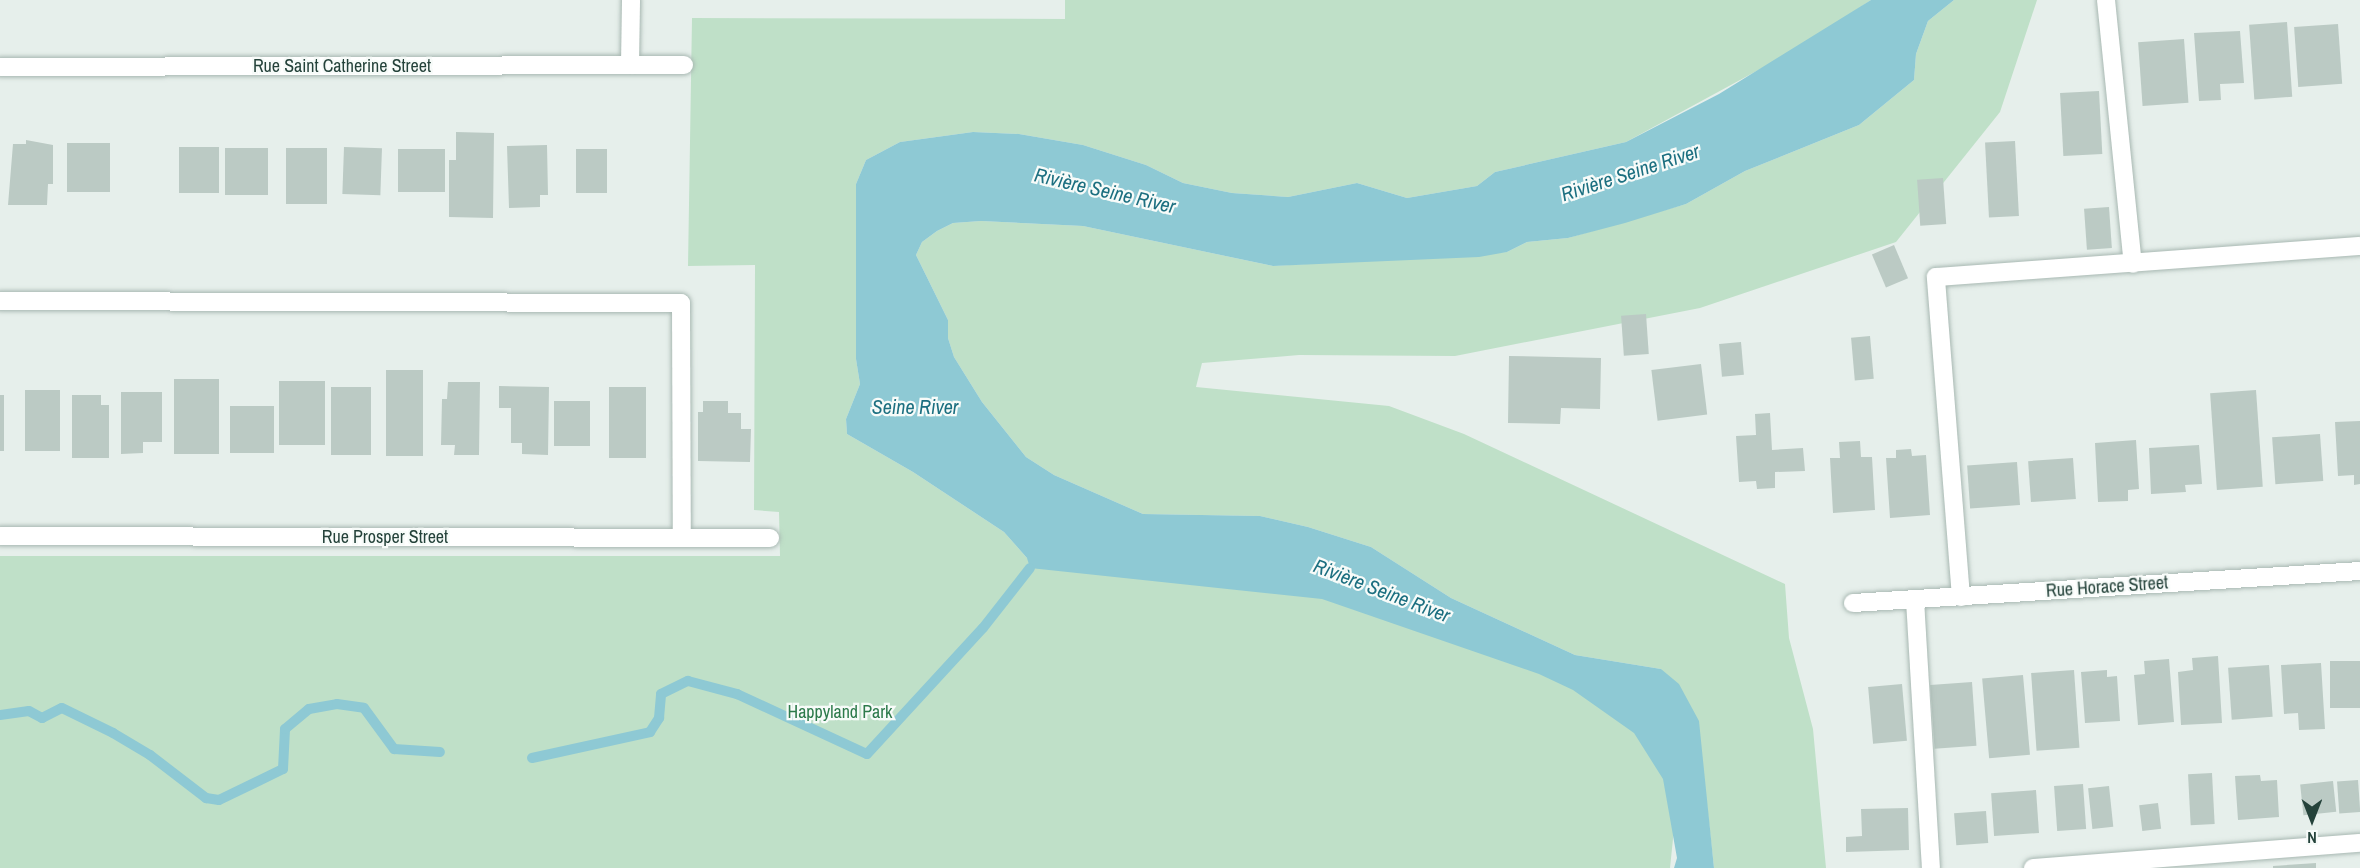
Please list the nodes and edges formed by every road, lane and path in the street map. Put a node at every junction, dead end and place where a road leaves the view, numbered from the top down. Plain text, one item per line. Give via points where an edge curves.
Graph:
1 (631, 0) edge
2 (2106, 0) edge
3 (630, 65) junction
4 (684, 65) dead end
5 (0, 67) edge
6 (2360, 246) edge
7 (2133, 264) junction
8 (0, 301) edge
9 (0, 536) edge
10 (682, 538) junction
11 (770, 538) dead end
12 (2360, 571) edge
13 (1961, 597) junction
14 (1915, 600) junction
15 (1853, 603) dead end
16 (2360, 843) edge
17 (1931, 868) edge
18 (2033, 868) edge

1 - 3 street
2 - 7 street
3 - 4 street, Rue Saint Catherine Street
3 - 5 street, Rue Saint Catherine Street
6 - 7 street
7 - 13 street via 1936,277
8 - 10 street via 681,303
9 - 10 street, Rue Prosper Street
10 - 11 street, Rue Prosper Street
12 - 13 street, Rue Horace Street
13 - 14 street, Rue Horace Street
14 - 15 street, Rue Horace Street
14 - 17 street
16 - 18 street

